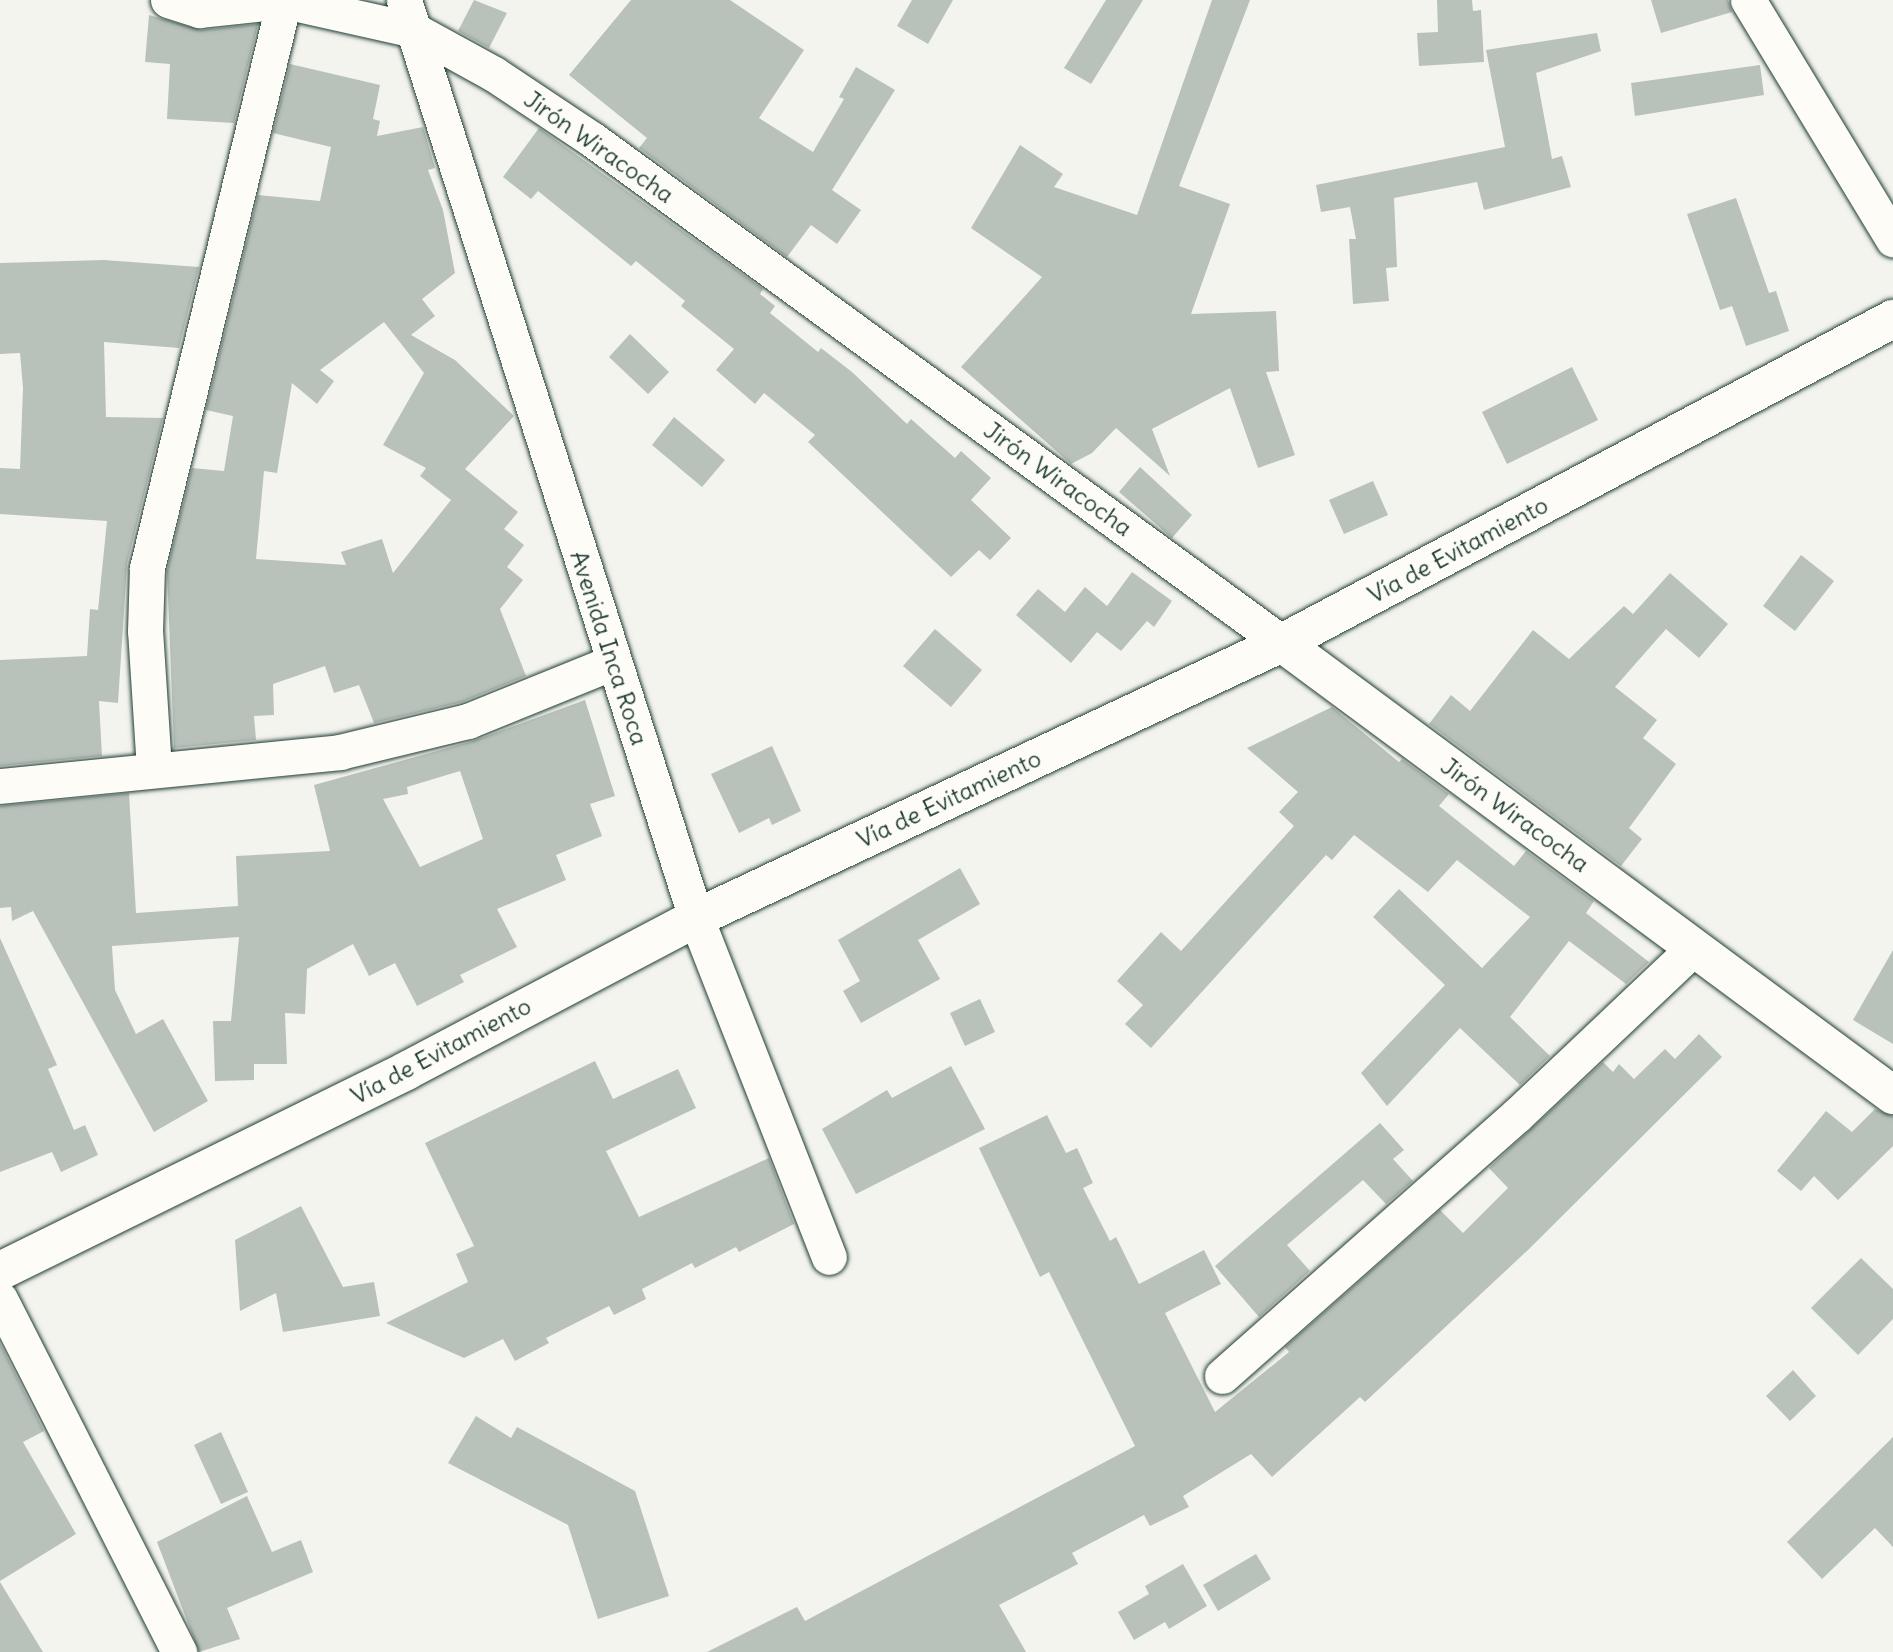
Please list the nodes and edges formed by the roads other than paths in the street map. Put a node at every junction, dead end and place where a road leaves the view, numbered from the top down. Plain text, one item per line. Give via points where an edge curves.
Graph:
1 (168, 0) edge
2 (1748, 0) edge
3 (284, 1) edge
4 (409, 15) edge
5 (1893, 240) edge
6 (1893, 319) edge
7 (1282, 643) junction
8 (613, 662) junction
9 (154, 769) junction
10 (0, 786) edge
11 (696, 918) junction
12 (1695, 947) junction
13 (1893, 1095) edge
14 (829, 1257) dead end
15 (0, 1271) edge
16 (0, 1299) edge
17 (1222, 1376) dead end
18 (179, 1652) edge

1 - 3 street, Jirón Wiracocha via 199,10
2 - 5 street
3 - 4 street, Jirón Wiracocha
3 - 9 street via 147,568 145,631
4 - 7 street, Jirón Wiracocha via 593,140
4 - 8 street, Avenida Inca Roca
6 - 7 main road, Vía de Evitamiento
7 - 11 main road, Vía de Evitamiento
7 - 12 main road, Jirón Wiracocha
8 - 9 street via 468,721 340,752
8 - 11 street, Avenida Inca Roca
9 - 10 street
11 - 14 street, Avenida Inca Roca
11 - 15 main road, Vía de Evitamiento via 406,1071
12 - 13 main road, Jirón Wiracocha
12 - 17 street via 1516,1116
16 - 18 street

